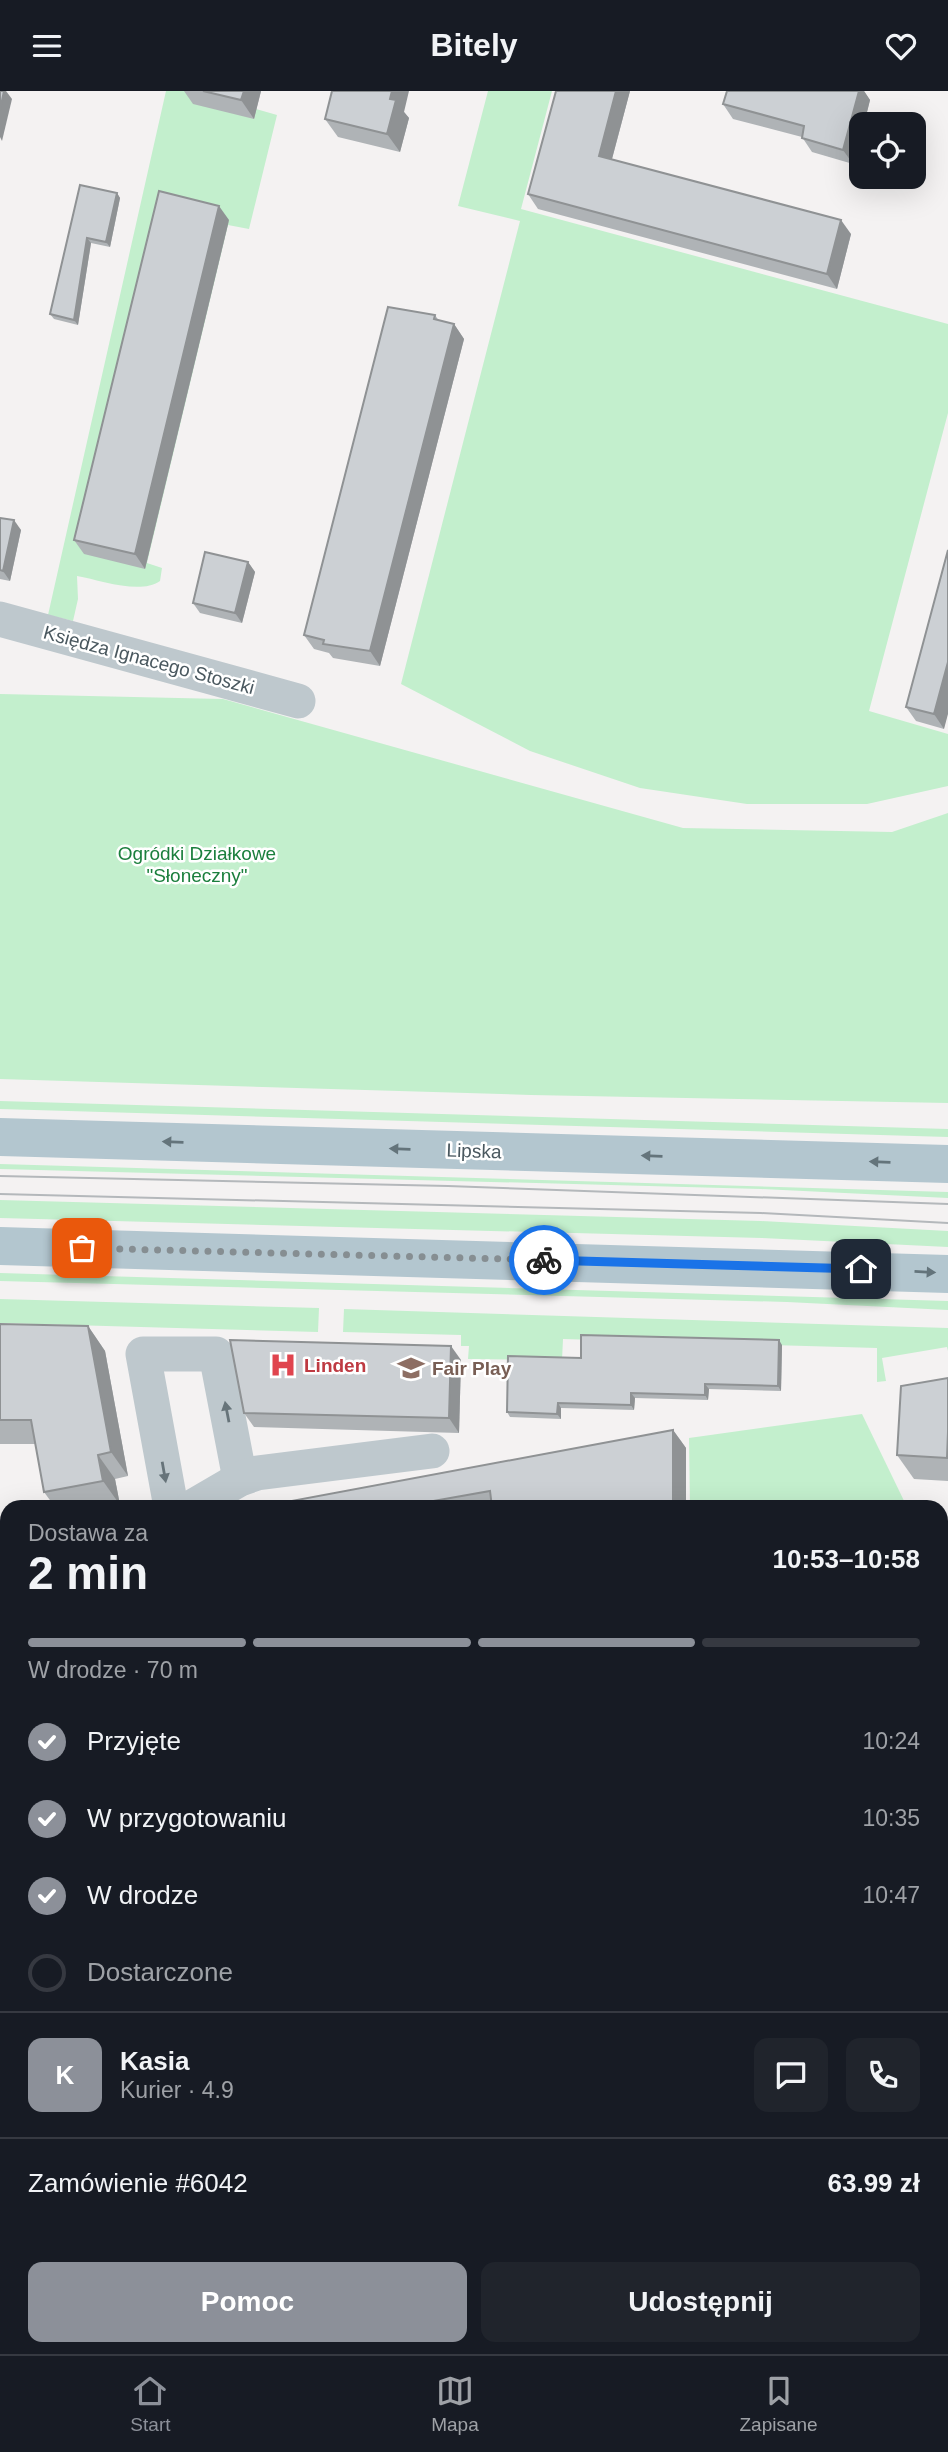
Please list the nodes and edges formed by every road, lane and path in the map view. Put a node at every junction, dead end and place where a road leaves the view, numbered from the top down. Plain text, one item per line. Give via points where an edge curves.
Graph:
1 (0, 619) edge
2 (298, 701) dead end
3 (0, 1137) edge
4 (948, 1164) edge
5 (0, 1246) edge
6 (948, 1274) edge
7 (432, 1451) dead end
8 (240, 1479) junction
9 (169, 1500) edge
10 (204, 1500) edge

1 - 2 street, Księdza Ignacego Stoszki
4 -> 3 main road, Lipska
5 -> 6 main road
7 - 8 street via 265,1471
8 -> 9 street via 216,1354 143,1354
8 - 10 street

